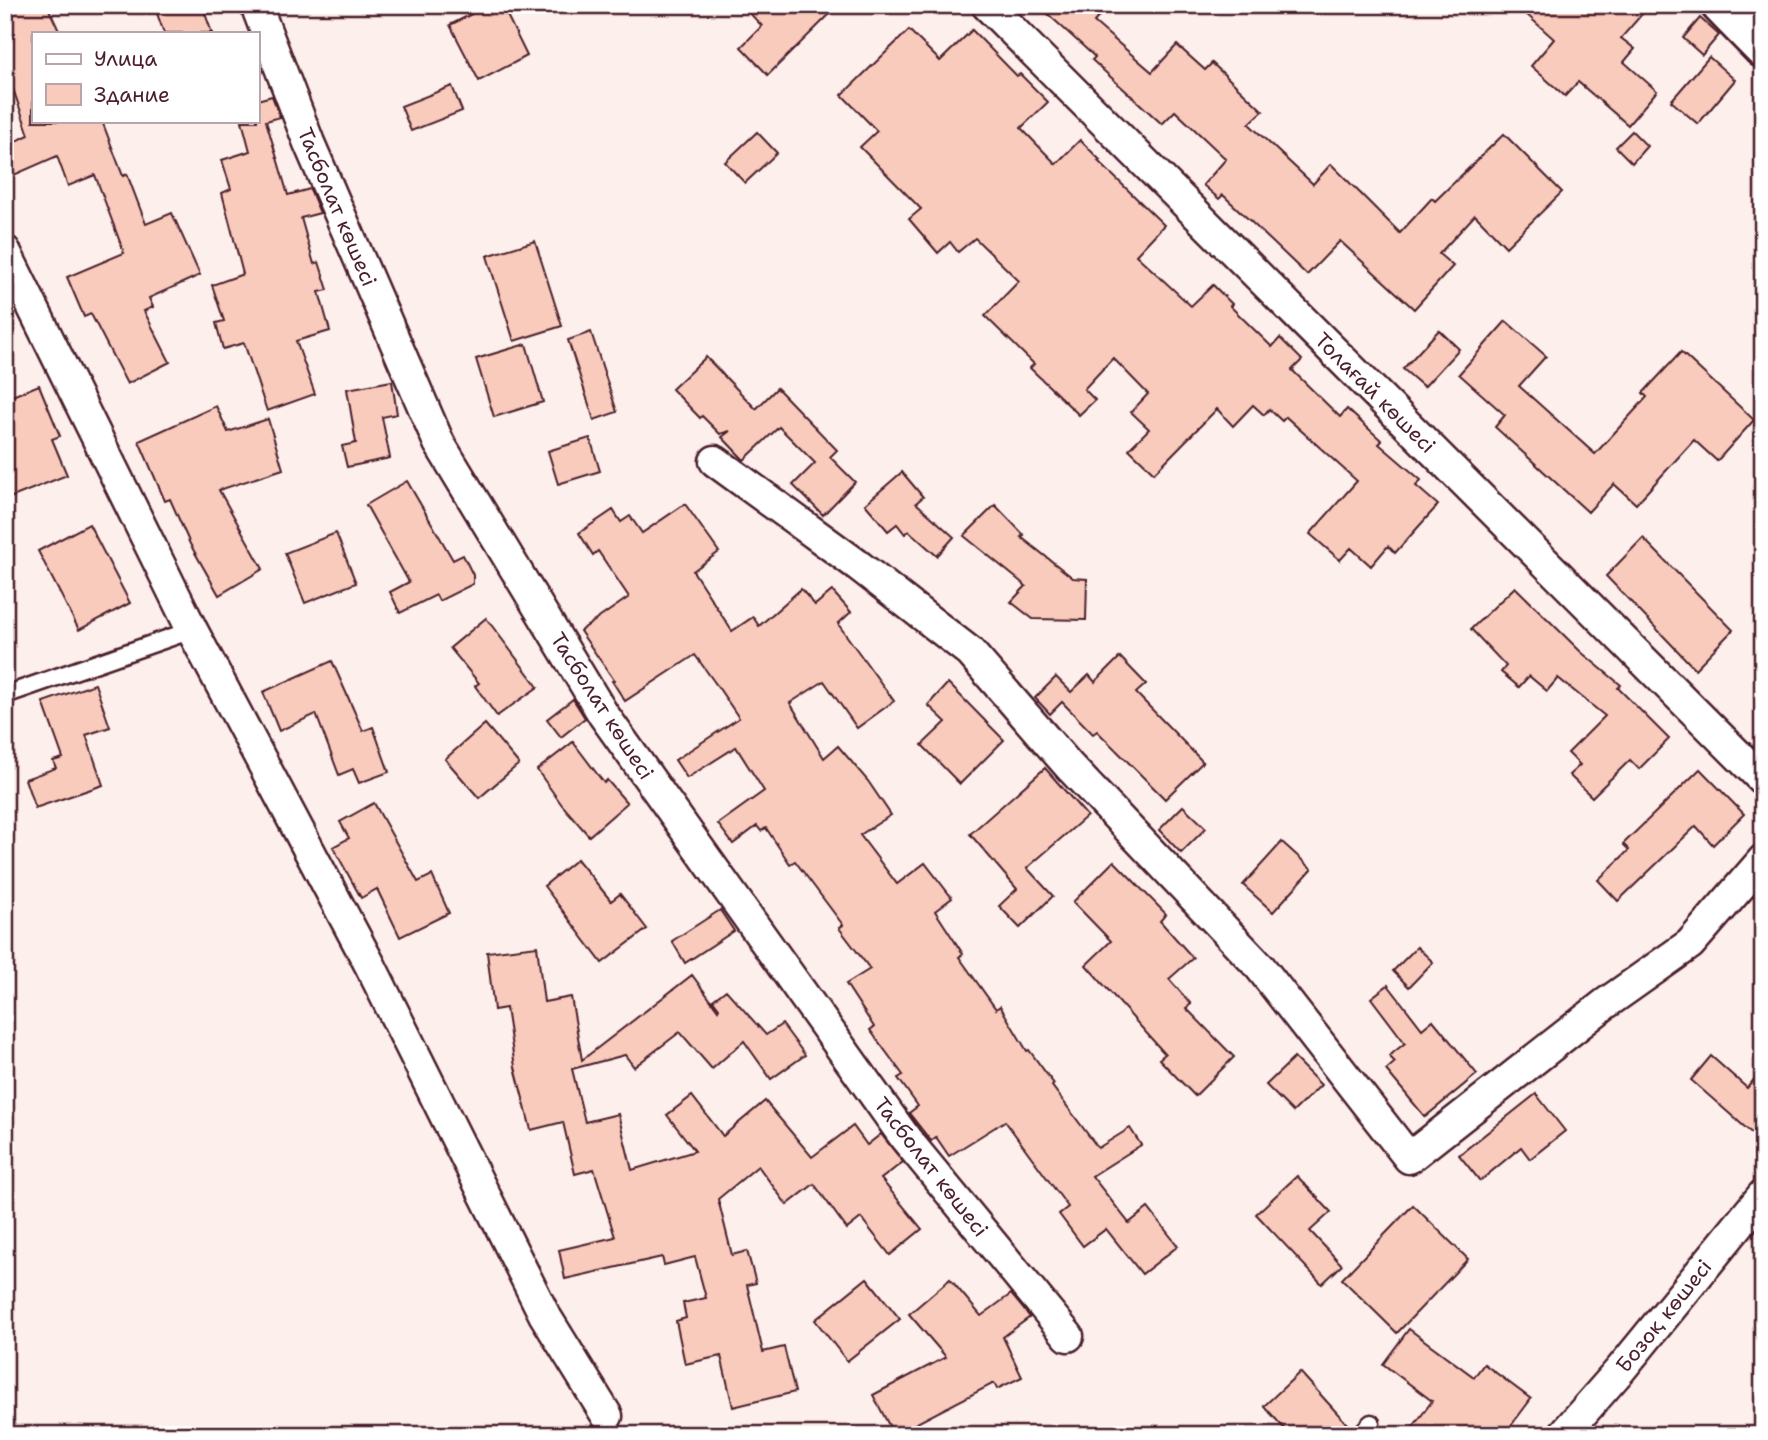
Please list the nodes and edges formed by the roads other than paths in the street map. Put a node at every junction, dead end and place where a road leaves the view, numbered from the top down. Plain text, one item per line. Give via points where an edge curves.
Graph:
1 (256, 5) edge
2 (988, 5) edge
3 (1721, 5) edge
4 (1763, 48) edge
5 (5, 251) edge
6 (715, 461) dead end
7 (192, 630) junction
8 (5, 695) edge
9 (1763, 780) edge
10 (1763, 860) edge
11 (1763, 1195) edge
12 (1068, 1336) dead end
13 (607, 1416) dead end
14 (1563, 1435) edge

1 - 12 street, Тасболат көшесі via 309,143 439,443 603,714 906,1139
2 - 9 street, Толағай көшесі
3 - 4 street
5 - 7 street
6 - 10 street via 970,652 1069,766 1260,967 1409,1158 1605,1004 1690,944
7 - 8 lane
7 - 13 street via 370,965 544,1314
11 - 14 street, Бозоқ көшесі

